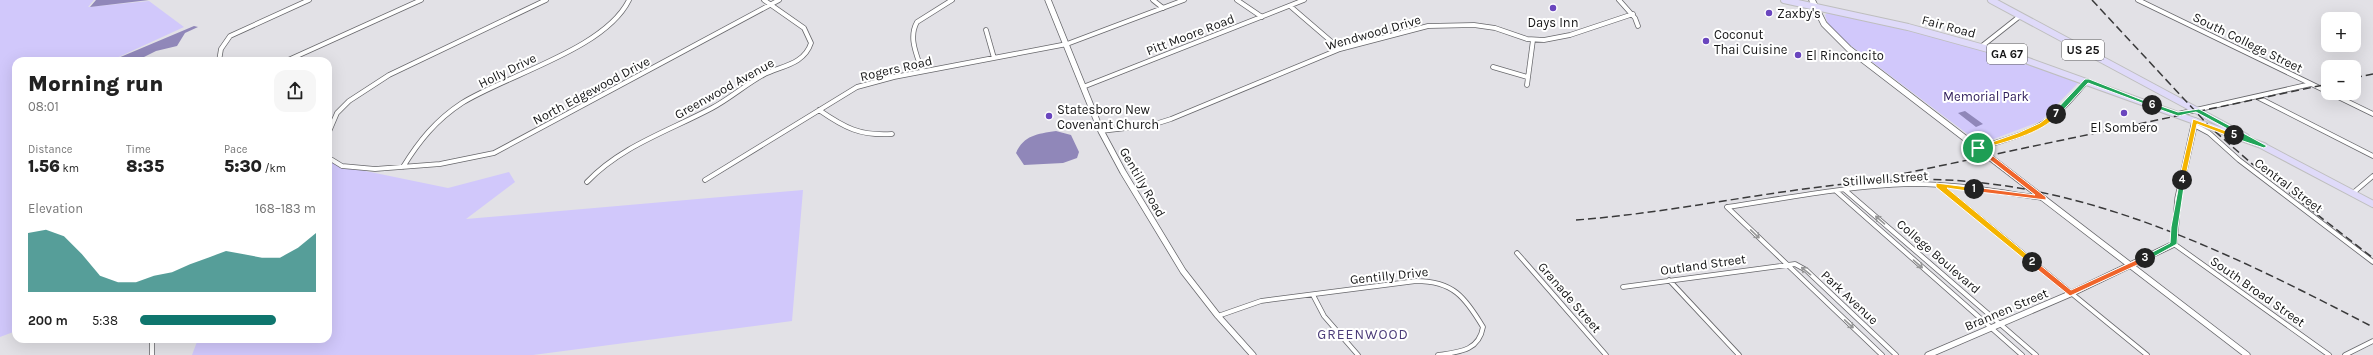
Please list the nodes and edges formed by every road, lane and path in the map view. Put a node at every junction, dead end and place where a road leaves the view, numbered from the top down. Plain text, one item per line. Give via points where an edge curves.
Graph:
1 (309, 0) edge
2 (421, 0) edge
3 (546, 0) edge
4 (629, 0) edge
5 (764, 0) edge
6 (779, 0) edge
7 (952, 0) edge
8 (1048, 0) edge
9 (1153, 0) edge
10 (1184, 0) edge
11 (1237, 0) edge
12 (1304, 0) edge
13 (1619, 0) edge
14 (1784, 0) edge
15 (1812, 0) edge
16 (1991, 0) edge
17 (2138, 0) edge
18 (771, 4) junction
19 (1290, 6) junction
20 (1815, 6) junction
21 (1163, 8) junction
22 (1633, 14) junction
23 (2020, 16) junction
24 (1262, 17) junction
25 (1638, 26) dead end
26 (986, 30) dead end
27 (1533, 40) junction
28 (1067, 44) junction
29 (1982, 46) junction
30 (1340, 49) junction
31 (220, 57) edge
32 (295, 57) edge
33 (994, 58) junction
34 (1493, 67) dead end
35 (922, 72) junction
36 (1527, 77) junction
37 (2087, 81) junction
38 (2311, 84) junction
39 (1527, 86) dead end
40 (1083, 87) junction
41 (2321, 88) edge
42 (2257, 97) junction
43 (2345, 100) edge
44 (819, 110) junction
45 (2198, 111) junction
46 (2178, 114) junction
47 (2373, 114) edge
48 (332, 120) edge
49 (2194, 123) junction
50 (1101, 131) junction
51 (892, 134) dead end
52 (2264, 146) junction
53 (1978, 148) junction
54 (2373, 156) edge
55 (332, 160) edge
56 (403, 167) junction
57 (2373, 176) edge
58 (705, 180) dead end
59 (587, 182) dead end
60 (1939, 185) junction
61 (1845, 190) junction
62 (1836, 192) junction
63 (2353, 193) junction
64 (2044, 198) junction
65 (2373, 204) edge
66 (1727, 207) joint
67 (2174, 244) junction
68 (1517, 253) dead end
69 (2373, 262) edge
70 (1785, 264) junction
71 (2129, 266) junction
72 (1670, 280) junction
73 (1623, 287) dead end
74 (2070, 294) junction
75 (1313, 295) junction
76 (1218, 316) junction
77 (2000, 324) junction
78 (1991, 328) junction
79 (2373, 341) edge
80 (152, 343) edge
81 (152, 355) edge
82 (1253, 355) edge
83 (1358, 355) edge
84 (1438, 355) edge
85 (1606, 355) edge
86 (1739, 355) edge
87 (1882, 355) edge
88 (1896, 355) edge
89 (1928, 355) edge
90 (2022, 355) edge
91 (2036, 355) edge
92 (2148, 355) edge
93 (2247, 355) edge
94 (2329, 355) edge
95 (2345, 355) edge

1 - 31 street via 230,36 223,45
2 - 32 street
3 - 48 street via 396,71 349,101
4 - 56 street, Holly Drive via 622,15 588,40 448,111 409,153
5 - 18 street, Greenwood Avenue
6 - 18 street, North Edgewood Drive
7 - 35 street via 914,26 912,34
8 - 28 street, Gentilly Road
9 - 21 street
10 - 21 street, Rogers Road
11 - 24 street
12 - 19 street, Pitt Moore Road
13 - 22 street
14 - 20 main road, Fair Road / GA 67
15 - 20 street
16 - 23 main road, US 25
17 - 38 street, South College Street
18 - 56 street, North Edgewood Drive via 494,153 466,160
18 - 59 street, Greenwood Avenue via 804,28 812,43 809,52 753,81 712,108 620,155 593,174
19 - 24 street, Pitt Moore Road
19 - 30 street
20 - 29 main road, Fair Road / GA 67 via 1870,17
20 - 53 street via 1824,24 1843,44
21 - 28 street, Rogers Road
22 - 25 street
22 - 27 street, Wendwood Drive via 1552,39
23 - 29 street
23 - 45 main road, US 25
24 - 40 street, Pitt Moore Road
26 - 33 street
27 - 30 street, Wendwood Drive via 1489,27 1443,24
27 - 36 street
28 - 33 street, Rogers Road
28 - 40 street, Gentilly Road
29 - 37 main road, Fair Road / GA 67
30 - 50 street, Wendwood Drive via 1170,119 1152,125
33 - 35 street, Rogers Road
34 - 36 street
35 - 44 street, Rogers Road via 857,87
36 - 39 street
37 - 46 main road, Fair Road / GA 67
37 - 53 street via 2054,116 2042,124
38 - 41 street, South College Street
38 - 42 street
40 - 50 street, Gentilly Road
42 - 45 street
42 - 54 street
43 - 47 street, South College Street
44 - 51 street via 844,127 862,135
44 - 58 street, Rogers Road
45 - 46 street
45 - 49 main road
45 - 52 main road, US 25
46 - 49 main road, Fair Road / GA 67
49 - 52 main road, GA 67
49 - 67 street via 2174,227
49 - 69 street, Central Street
50 - 76 street, Gentilly Road via 1183,271
52 - 63 main road, US 25
53 - 64 street
55 - 56 street, North Edgewood Drive via 341,166
57 - 63 street
60 - 61 street, Stillwell Street
60 - 64 street, Stillwell Street
60 - 74 street
61 - 62 street, Stillwell Street
77 -> 61 street, College Boulevard
62 - 66 street, Stillwell Street
62 -> 78 street, College Boulevard
63 - 65 main road, US 25
64 - 71 street
66 -> 70 street, Park Avenue
67 - 71 street, Brannen Street
67 - 94 street, South Broad Street
68 - 85 street, Granade Street
70 - 72 street, Outland Street
70 -> 87 street, Park Avenue
88 -> 70 street, Park Avenue via 1806,270 1795,264
71 - 74 street, Brannen Street
71 - 93 street
72 - 73 street, Outland Street
72 - 86 street
74 - 77 street, Brannen Street
74 - 92 street
75 - 76 street, Gentilly Drive via 1261,301
75 - 83 street via 1324,316
75 - 84 street, Gentilly Drive via 1416,281 1441,282 1462,296 1483,327 1480,342 1470,350
76 - 82 street, Gentilly Road
77 - 78 street, Brannen Street
77 - 91 street, College Boulevard
78 - 89 street, Brannen Street
78 - 90 street, College Boulevard
79 - 95 street
80 - 81 street

